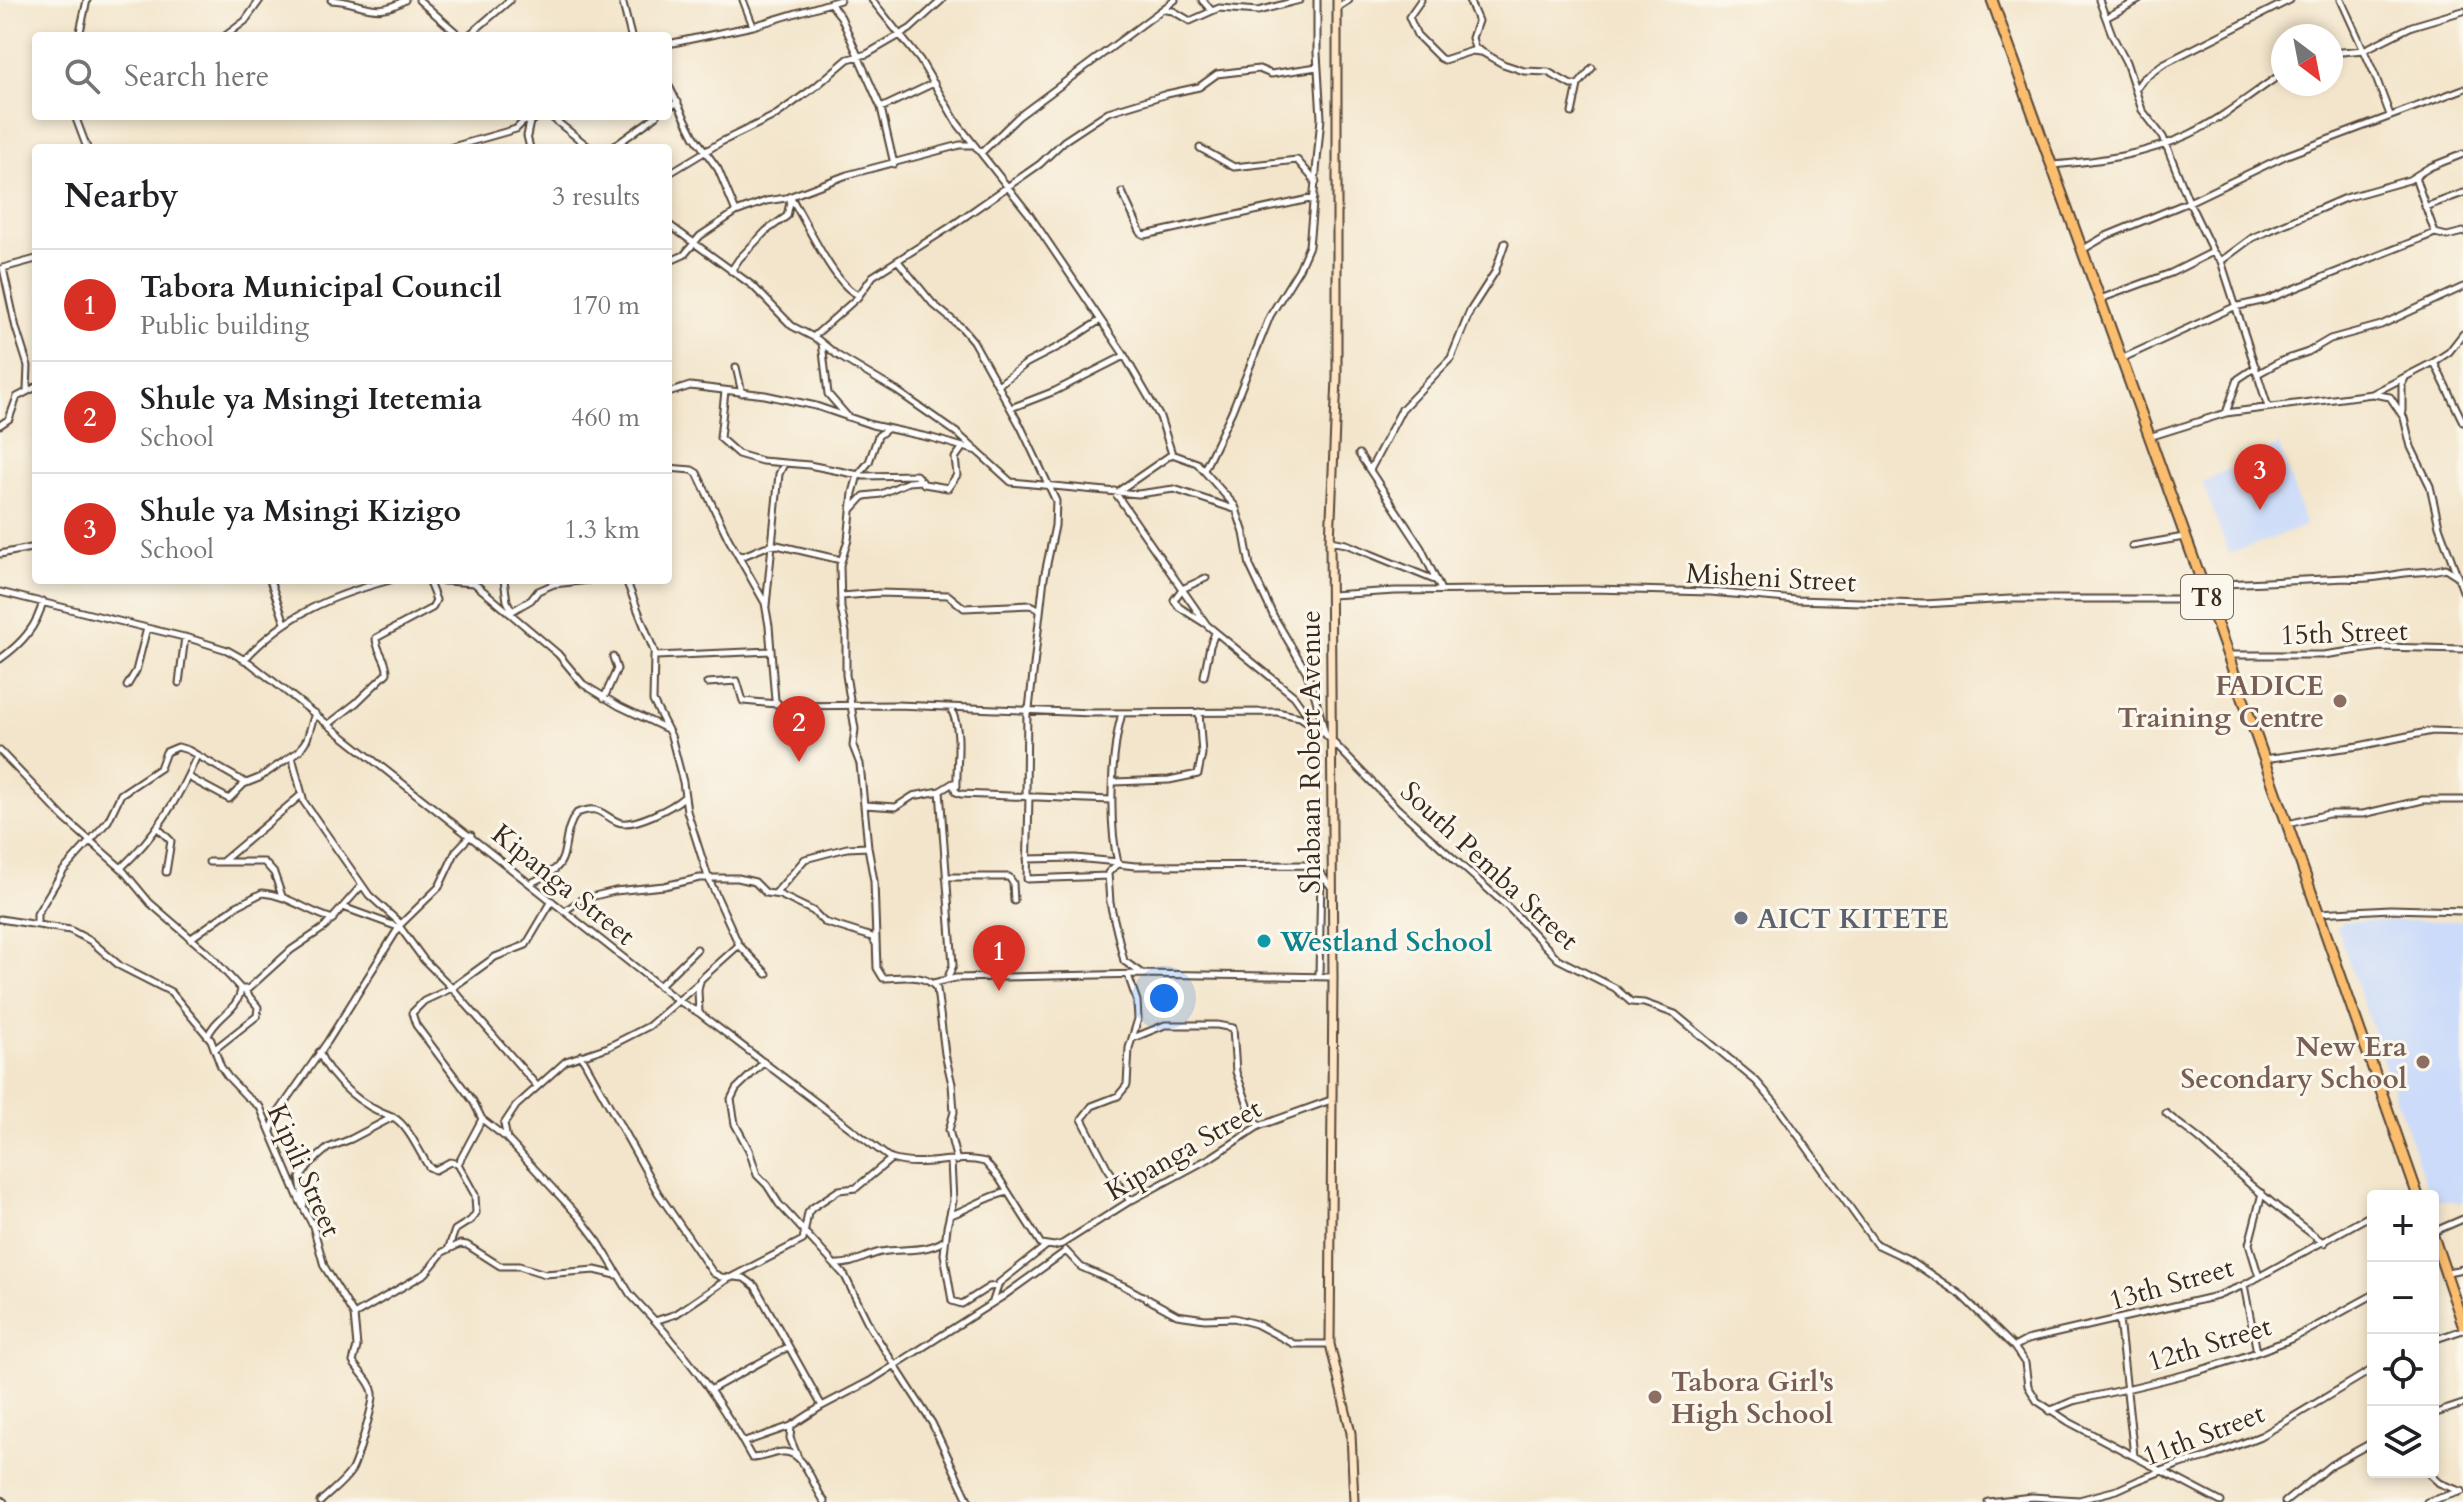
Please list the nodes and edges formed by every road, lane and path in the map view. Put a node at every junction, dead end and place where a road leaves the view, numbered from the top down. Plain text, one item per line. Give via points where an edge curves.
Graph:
1 (87, 0) edge
2 (260, 0) edge
3 (331, 0) edge
4 (405, 0) edge
5 (419, 0) edge
6 (510, 0) edge
7 (622, 0) edge
8 (743, 0) edge
9 (840, 0) edge
10 (872, 0) edge
11 (942, 0) edge
12 (1175, 0) edge
13 (1202, 0) edge
14 (1300, 0) edge
15 (1317, 0) edge
16 (1349, 0) edge
17 (1421, 0) edge
18 (1469, 0) edge
19 (1992, 0) edge
20 (2099, 0) edge
21 (2139, 0) edge
22 (2290, 0) edge
23 (2341, 0) edge
24 (830, 3) junction
25 (1337, 4) edge
26 (1164, 10) junction
27 (1211, 10) junction
28 (2463, 11) edge
29 (2107, 17) junction
30 (753, 26) junction
31 (80, 32) edge
32 (230, 32) edge
33 (455, 32) edge
34 (473, 32) edge
35 (630, 32) edge
36 (899, 35) junction
37 (672, 43) edge
38 (2364, 50) junction
39 (1480, 52) junction
40 (2343, 52) edge
41 (859, 56) junction
42 (1317, 67) junction
43 (1592, 68) dead end
44 (2271, 81) edge
45 (934, 83) junction
46 (1578, 85) junction
47 (2463, 89) edge
48 (2135, 90) junction
49 (672, 91) edge
50 (678, 102) junction
51 (672, 106) edge
52 (881, 108) junction
53 (1572, 113) dead end
54 (2390, 115) junction
55 (76, 120) edge
56 (530, 120) edge
57 (535, 120) edge
58 (555, 120) edge
59 (650, 120) edge
60 (2165, 142) junction
61 (86, 144) edge
62 (463, 144) edge
63 (529, 144) edge
64 (585, 144) edge
65 (618, 144) edge
66 (974, 145) junction
67 (1200, 148) dead end
68 (706, 151) junction
69 (981, 153) junction
70 (2463, 154) edge
71 (894, 164) junction
72 (2052, 165) junction
73 (672, 172) edge
74 (2415, 177) junction
75 (1316, 183) junction
76 (1007, 187) junction
77 (1122, 192) dead end
78 (2463, 193) edge
79 (791, 196) junction
80 (1314, 198) junction
81 (2189, 202) junction
82 (2425, 207) junction
83 (736, 212) junction
84 (672, 227) edge
85 (2463, 232) edge
86 (2435, 233) junction
87 (693, 243) junction
88 (1505, 243) dead end
89 (2082, 250) junction
90 (2213, 252) junction
91 (32, 260) edge
92 (672, 260) edge
93 (898, 261) junction
94 (2221, 261) junction
95 (2, 268) edge
96 (731, 271) junction
97 (2463, 287) edge
98 (859, 295) junction
99 (2099, 300) junction
100 (2234, 307) junction
101 (1099, 321) junction
102 (2463, 334) edge
103 (813, 337) junction
104 (822, 343) junction
105 (1124, 356) junction
106 (2120, 360) junction
107 (2434, 362) junction
108 (736, 367) dead end
109 (2257, 370) junction
110 (2406, 376) junction
111 (998, 385) junction
112 (32, 388) edge
113 (27, 390) junction
114 (725, 391) junction
115 (672, 392) edge
116 (742, 393) junction
117 (2372, 394) junction
118 (2268, 407) junction
119 (1011, 408) junction
120 (2401, 412) junction
121 (2226, 413) junction
122 (849, 417) junction
123 (2463, 422) edge
124 (0, 425) edge
125 (887, 429) junction
126 (2148, 437) junction
127 (963, 447) junction
128 (981, 453) junction
129 (1172, 454) junction
130 (1359, 454) dead end
131 (784, 464) junction
132 (672, 468) edge
133 (1204, 470) junction
134 (1370, 470) junction
135 (858, 475) junction
136 (922, 481) junction
137 (1049, 486) junction
138 (1116, 490) junction
139 (852, 509) junction
140 (1237, 510) junction
141 (2185, 536) junction
142 (1330, 541) junction
143 (773, 545) junction
144 (2132, 546) dead end
145 (32, 548) edge
146 (0, 554) edge
147 (736, 554) junction
148 (841, 560) junction
149 (2456, 575) junction
150 (1206, 578) dead end
151 (1437, 581) junction
152 (271, 584) edge
153 (377, 584) edge
154 (431, 584) edge
155 (475, 584) edge
156 (505, 584) edge
157 (554, 584) edge
158 (627, 584) edge
159 (2202, 585) junction
160 (1182, 589) junction
161 (1441, 590) junction
162 (2463, 591) edge
163 (0, 592) edge
164 (1331, 595) junction
165 (841, 596) junction
166 (2208, 599) junction
167 (43, 601) junction
168 (766, 607) junction
169 (1041, 611) junction
170 (510, 612) junction
171 (285, 623) junction
172 (1207, 625) junction
173 (147, 628) junction
174 (1215, 633) junction
175 (185, 637) junction
176 (2463, 649) edge
177 (771, 651) junction
178 (654, 655) junction
179 (2226, 655) junction
180 (613, 657) dead end
181 (0, 659) edge
182 (244, 660) junction
183 (1204, 676) dead end
184 (179, 683) dead end
185 (707, 683) dead end
186 (127, 686) dead end
187 (604, 698) junction
188 (778, 705) junction
189 (850, 707) junction
190 (951, 709) junction
191 (1028, 709) junction
192 (1122, 712) junction
193 (1199, 712) junction
194 (315, 713) junction
195 (329, 724) junction
196 (669, 730) junction
197 (1318, 730) junction
198 (2463, 732) edge
199 (1325, 734) junction
200 (1332, 741) junction
201 (0, 751) edge
202 (197, 755) junction
203 (292, 757) junction
204 (2264, 759) junction
205 (188, 777) junction
206 (1114, 782) junction
207 (246, 783) junction
208 (940, 791) junction
209 (958, 793) junction
210 (301, 796) junction
211 (684, 797) junction
212 (1027, 797) junction
213 (1111, 800) junction
214 (2463, 800) edge
215 (864, 805) junction
216 (2288, 824) junction
217 (157, 827) junction
218 (471, 835) junction
219 (90, 839) junction
220 (868, 847) junction
221 (1027, 859) junction
222 (223, 861) junction
223 (209, 862) dead end
224 (1118, 863) junction
225 (121, 868) junction
226 (166, 872) dead end
227 (1321, 874) junction
228 (1108, 876) junction
229 (708, 877) junction
230 (946, 877) junction
231 (531, 883) junction
232 (362, 885) junction
233 (1332, 889) junction
234 (775, 894) junction
235 (283, 897) junction
236 (552, 901) junction
237 (1014, 901) dead end
238 (343, 907) junction
239 (565, 911) junction
240 (2463, 911) edge
241 (2318, 913) junction
242 (0, 919) edge
243 (333, 919) junction
244 (37, 924) junction
245 (399, 926) junction
246 (189, 939) junction
247 (739, 945) junction
248 (877, 945) junction
249 (697, 949) dead end
250 (767, 974) dead end
251 (1142, 974) junction
252 (1128, 975) junction
253 (1319, 976) junction
254 (1333, 977) junction
255 (946, 980) junction
256 (700, 982) junction
257 (933, 983) junction
258 (659, 986) junction
259 (452, 988) junction
260 (242, 989) junction
261 (677, 1000) junction
262 (699, 1013) junction
263 (208, 1037) junction
264 (1131, 1039) junction
265 (215, 1049) junction
266 (319, 1052) junction
267 (581, 1055) junction
268 (764, 1062) junction
269 (537, 1086) junction
270 (1331, 1100) junction
271 (2166, 1113) dead end
272 (393, 1117) junction
273 (482, 1119) junction
274 (1259, 1126) junction
275 (271, 1132) junction
276 (507, 1139) junction
277 (891, 1159) junction
278 (954, 1162) junction
279 (458, 1164) junction
280 (2413, 1190) edge
281 (1008, 1192) junction
282 (2262, 1193) junction
283 (1130, 1201) junction
284 (305, 1210) junction
285 (951, 1215) junction
286 (2367, 1218) edge
287 (2463, 1219) edge
288 (2439, 1231) edge
289 (806, 1232) junction
290 (945, 1240) junction
291 (2324, 1243) junction
292 (1062, 1244) junction
293 (1046, 1246) junction
294 (932, 1247) junction
295 (448, 1248) junction
296 (1066, 1251) junction
297 (2439, 1252) edge
298 (944, 1254) junction
299 (836, 1264) junction
300 (2445, 1269) junction
301 (2463, 1269) edge
302 (2439, 1270) edge
303 (620, 1277) junction
304 (732, 1277) junction
305 (2259, 1277) junction
306 (2244, 1285) junction
307 (997, 1286) junction
308 (2367, 1298) edge
309 (993, 1302) junction
310 (354, 1315) junction
311 (2119, 1319) junction
312 (655, 1321) junction
313 (2463, 1324) edge
314 (2463, 1330) edge
315 (2439, 1338) edge
316 (1330, 1344) junction
317 (788, 1347) junction
318 (2014, 1347) junction
319 (2257, 1352) junction
320 (896, 1364) junction
321 (2367, 1373) edge
322 (2127, 1388) junction
323 (710, 1390) junction
324 (2463, 1404) edge
325 (822, 1406) junction
326 (2049, 1411) junction
327 (2439, 1412) edge
328 (791, 1426) junction
329 (745, 1442) junction
330 (2367, 1445) edge
331 (2134, 1456) junction
332 (798, 1457) junction
333 (2164, 1472) junction
334 (2434, 1478) edge
335 (2462, 1491) edge
336 (320, 1502) edge
337 (825, 1502) edge
338 (969, 1502) edge
339 (1354, 1502) edge
340 (1988, 1502) edge
341 (2221, 1502) edge
342 (2285, 1502) edge
343 (2427, 1502) edge

1 - 31 street
2 - 32 street
3 - 4 street via 377,11
5 - 33 street
6 - 34 street
7 - 35 street
8 - 30 street
9 - 24 street
10 - 36 street
11 - 36 street
12 - 26 street
13 - 27 street
14 - 27 street via 1258,11
15 - 42 street
16 - 25 street
17 - 39 street via 1409,17 1417,35 1440,58
18 - 39 street via 1478,21 1473,43
19 - 72 highway, T8
20 - 29 street
21 - 29 street
22 - 48 street via 2163,64
23 - 38 street
24 - 30 street
24 - 41 street
25 - 142 street, Shabaan Robert Avenue via 1337,378
26 - 27 street via 1190,21
26 - 69 street via 1018,117
28 - 38 street via 2412,26
29 - 48 street
30 - 37 street
36 - 41 street
36 - 45 street
38 - 40 street
38 - 54 street
39 - 46 street via 1503,64 1548,72
41 - 52 street
41 - 68 street via 776,115
42 - 75 street via 1321,118
42 - 76 street via 1217,74 1199,87 1108,112
43 - 46 street
44 - 60 street via 2195,131
45 - 52 street
45 - 66 street
46 - 53 street
47 - 54 street
48 - 60 street
49 - 50 street
50 - 51 street
50 - 68 street
52 - 71 street
54 - 81 street via 2287,155
55 - 61 street
56 - 62 street
57 - 63 street
58 - 64 street
59 - 65 street
60 - 72 street via 2100,161
60 - 81 street
66 - 69 street
66 - 71 street
67 - 75 street via 1234,167 1297,160
68 - 73 street
68 - 83 street
69 - 76 street
70 - 74 street
71 - 79 street
72 - 89 highway, T8
74 - 82 street
74 - 94 street via 2345,198 2252,238
75 - 80 street
76 - 93 street
76 - 101 street
77 - 80 street via 1145,235
78 - 82 street
79 - 83 street
79 - 96 street via 787,216 766,231
79 - 98 street via 843,284
80 - 133 street via 1307,256 1270,316
81 - 89 street
81 - 90 street
82 - 86 street
83 - 87 street
84 - 87 street
85 - 86 street
86 - 100 street via 2266,300
87 - 92 street
87 - 96 street
88 - 134 street via 1451,358 1402,409
89 - 99 highway, T8
90 - 94 street
90 - 99 street
91 - 95 street
93 - 98 street via 873,276
93 - 111 street via 936,308 973,341
94 - 100 street
95 - 113 street via 28,366
96 - 103 street via 792,326
97 - 109 street via 2381,325 2330,339
98 - 103 street
99 - 106 highway, T8
100 - 106 street
100 - 109 street
101 - 105 street
101 - 111 street
102 - 107 street
103 - 104 street
104 - 122 street via 828,394
104 - 128 street
105 - 119 street
105 - 129 street via 1160,417
106 - 126 highway, T8
107 - 110 street
107 - 123 street
108 - 116 street
109 - 118 street
109 - 121 street via 2238,379
110 - 117 street
110 - 120 street
111 - 119 street
112 - 113 street
113 - 124 street
114 - 115 street via 690,386
114 - 116 street
114 - 131 street via 722,441 748,458
116 - 122 street via 796,401
117 - 118 street
117 - 120 street via 2390,397
118 - 121 street
119 - 137 street
120 - 149 street
121 - 126 street
122 - 125 street
125 - 127 street
125 - 135 street
126 - 141 highway, T8
127 - 128 street
127 - 136 street via 955,458 957,475 950,487
128 - 137 street via 1011,482
129 - 133 street
129 - 138 street
130 - 134 street
131 - 135 street
131 - 143 street
132 - 147 street via 697,473
133 - 140 street
134 - 151 street
135 - 136 street via 916,475
135 - 139 street
136 - 139 street via 864,496
137 - 138 street
137 - 169 street via 1057,508
138 - 140 street via 1144,494 1174,489
138 - 160 street
139 - 148 street
140 - 199 street via 1250,566 1306,671
141 - 144 street
141 - 159 highway, T8
142 - 151 street
142 - 164 street, Shabaan Robert Avenue
143 - 147 street
143 - 148 street
143 - 168 street
145 - 146 street
147 - 168 street
148 - 165 street
149 - 159 street via 2445,568 2360,580
149 - 162 street
150 - 160 street
151 - 161 street
152 - 171 street
153 - 171 street via 323,601
154 - 195 street via 436,600 432,608 376,638 387,673
155 - 170 street
156 - 170 street
157 - 170 street
158 - 178 street
159 - 166 highway, T8
160 - 172 street
160 - 172 street via 1175,603
161 - 164 street, Misheni Street
161 - 166 street, Misheni Street via 1682,591 1924,604
163 - 167 street, Kipanga Street
164 - 200 street, Shabaan Robert Avenue
165 - 169 street via 948,595 962,607 1031,605
165 - 189 street
166 - 179 highway, T8
167 - 173 street, Kipanga Street
167 - 181 street via 26,637
168 - 177 street
169 - 191 street
170 - 187 street
171 - 182 street
172 - 174 street
173 - 175 street, Kipanga Street
173 - 186 street
174 - 183 street
174 - 197 street via 1294,696
175 - 182 street, Kipanga Street
175 - 184 street
176 - 179 street, 15th Street
177 - 178 street
177 - 188 street
178 - 196 street via 653,701
179 - 204 highway, T8
180 - 187 street via 617,669
182 - 194 street, Kipanga Street
185 - 188 street, South Pemba Street via 738,682 743,701
187 - 196 street
188 - 189 street, South Pemba Street
189 - 190 street, South Pemba Street
189 - 215 street
190 - 191 street, South Pemba Street
190 - 209 street via 958,729
191 - 192 street, South Pemba Street
191 - 212 street
192 - 193 street, South Pemba Street
192 - 206 street
193 - 197 street, South Pemba Street via 1292,714
193 - 206 street via 1198,774
194 - 195 street, Kipanga Street
194 - 203 street via 304,746
195 - 218 street, Kipanga Street
196 - 211 street
197 - 199 street, South Pemba Street
198 - 204 street via 2432,731
199 - 200 street, South Pemba Street
200 - 233 street, Shabaan Robert Avenue
200 - 318 street, South Pemba Street via 1558,959 1629,1001 1675,1014 1761,1087 1876,1244 1961,1295
201 - 219 street
202 - 205 street
202 - 207 street
202 - 219 street via 178,747 166,752 160,768 121,794 108,821
203 - 207 street
203 - 210 street
204 - 216 highway, T8
205 - 207 street via 229,799
205 - 217 street
206 - 213 street
208 - 209 street via 953,783
208 - 215 street via 913,796 896,807
208 - 230 street
209 - 212 street
210 - 222 street
210 - 232 street
211 - 229 street
211 - 231 street via 626,823 598,811 577,813 565,834 562,861
212 - 213 street
212 - 221 street
213 - 224 street
214 - 216 street via 2423,800
215 - 220 street
216 - 241 highway, T8
217 - 225 street
217 - 226 street via 171,840
218 - 231 street, Kipanga Street
218 - 245 street via 456,851 439,887
219 - 225 street
219 - 244 street via 60,875 37,914
220 - 234 street via 805,859
220 - 248 street
221 - 224 street
221 - 228 street via 1029,880
222 - 223 street
222 - 235 street via 264,862
224 - 227 street via 1305,865
224 - 228 street
225 - 246 street
227 - 233 street
227 - 253 street
228 - 251 street via 1123,959
229 - 234 street via 754,882
229 - 239 street via 591,895
229 - 247 street
230 - 237 street via 1009,877
230 - 255 street via 953,965
231 - 236 street, Kipanga Street
232 - 238 street
232 - 245 street
233 - 254 street, Shabaan Robert Avenue
234 - 248 street via 813,911 824,922 872,937
235 - 243 street
235 - 246 street via 256,894
236 - 239 street, Kipanga Street
236 - 259 street via 526,945 495,957
238 - 243 street
238 - 245 street
239 - 258 street, Kipanga Street
240 - 241 street
241 - 280 highway, T8
242 - 244 street, Kipili Street
243 - 260 street
244 - 263 street, Kipili Street via 76,932 120,966 161,985
245 - 259 street
245 - 266 street
246 - 260 street
247 - 250 street
247 - 256 street
248 - 257 street via 882,977
249 - 258 street
251 - 252 street
251 - 253 street
252 - 255 street
252 - 264 street via 1138,1013
253 - 254 street
254 - 270 street, Shabaan Robert Avenue
255 - 257 street
256 - 261 street
256 - 262 street
257 - 278 street via 952,1084 949,1130
258 - 261 street, Kipanga Street
259 - 269 street
259 - 273 street via 424,1001 412,1015
260 - 263 street via 239,1001
260 - 265 street via 258,1007 257,1016
261 - 262 street, Kipanga Street
261 - 267 street via 649,1026
262 - 268 street, Kipanga Street
263 - 265 street, Kipili Street
264 - 274 street via 1165,1025 1233,1028 1236,1072
264 - 283 street via 1124,1089 1092,1106 1082,1119
265 - 275 street, Kipili Street via 221,1067 260,1107
266 - 272 street via 328,1070 352,1093 376,1112
266 - 275 street
267 - 269 street
267 - 304 street via 676,1222 713,1273
268 - 277 street, Kipanga Street
268 - 289 street via 733,1094 731,1108 757,1175
269 - 276 street via 506,1120
270 - 274 street, Kipanga Street
270 - 316 street, Shabaan Robert Avenue
271 - 282 street
272 - 279 street via 429,1167
272 - 284 street via 334,1144 310,1164 299,1180
273 - 276 street
273 - 279 street
274 - 283 street, Kipanga Street
275 - 284 street, Kipili Street
276 - 303 street via 581,1219
277 - 278 street
277 - 289 street via 856,1188 839,1190 812,1208
278 - 281 street via 985,1162
278 - 285 street
279 - 295 street via 475,1195 476,1213 455,1230
281 - 285 street
281 - 293 street
282 - 291 street
282 - 305 street via 2249,1244
283 - 292 street, Kipanga Street
284 - 310 street, Kipili Street via 324,1266
285 - 290 street
286 - 291 street, 13th Street
287 - 288 street
289 - 299 street
289 - 304 street via 803,1240
290 - 294 street
290 - 298 street
291 - 305 street, 13th Street
292 - 293 street, Kipanga Street
292 - 296 street
293 - 307 street
294 - 298 street
294 - 299 street via 880,1252
295 - 303 street via 467,1245 494,1264 545,1274 595,1270
295 - 310 street via 426,1273
296 - 309 street
296 - 316 street via 1081,1267 1177,1315 1234,1318 1294,1344
297 - 300 highway
298 - 307 street via 955,1304
299 - 320 street
300 - 301 street
300 - 302 street
300 - 313 highway
303 - 312 street
304 - 312 street via 676,1314
304 - 317 street via 755,1286
305 - 306 street, 13th Street
306 - 311 street, 13th Street
306 - 319 street
307 - 309 street
308 - 319 street, 12th Street
309 - 320 street
310 - 336 street via 353,1362 372,1388 374,1401 355,1464
311 - 318 street, 13th Street
311 - 322 street
312 - 323 street
314 - 315 street
316 - 339 street, Shabaan Robert Avenue via 1351,1433
317 - 323 street
317 - 325 street
318 - 326 street via 2025,1363 2030,1392
319 - 322 street, 12th Street
320 - 325 street
320 - 338 street via 932,1423
321 - 333 street, 11th Street via 2263,1435
322 - 326 street, 12th Street
322 - 331 street
323 - 329 street
324 - 327 street
325 - 328 street
326 - 331 street
328 - 329 street
328 - 332 street
329 - 332 street via 752,1458 785,1452
330 - 342 street via 2331,1465
331 - 333 street
332 - 337 street
333 - 340 street, 11th Street via 2079,1500 2032,1497
333 - 341 street
334 - 335 street
335 - 343 street

